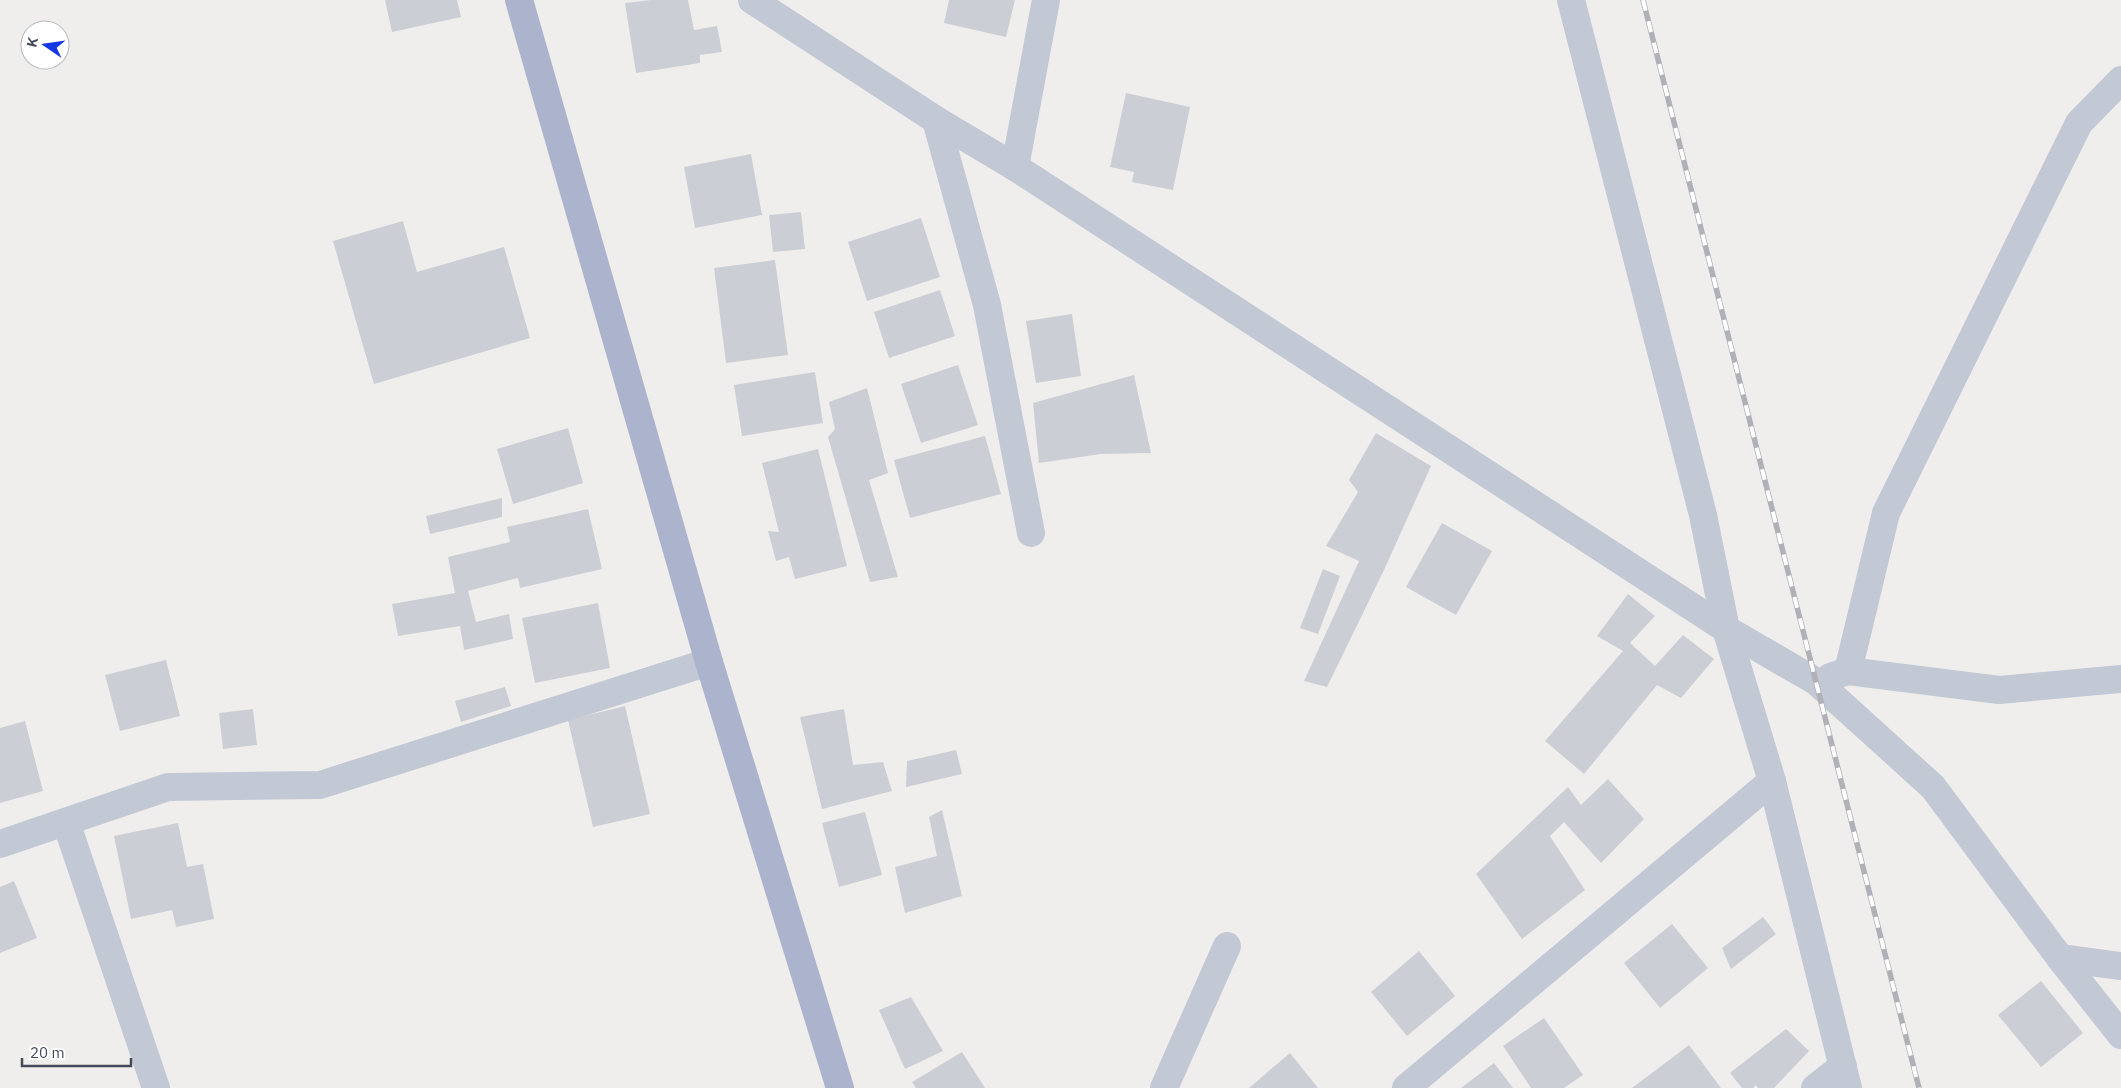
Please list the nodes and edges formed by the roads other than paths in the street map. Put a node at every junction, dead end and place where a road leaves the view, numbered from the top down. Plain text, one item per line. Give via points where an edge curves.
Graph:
1 (519, 0) edge
2 (752, 0) edge
3 (1046, 0) edge
4 (1571, 0) edge
5 (2121, 80) edge
6 (936, 120) junction
7 (1015, 167) junction
8 (1031, 533) dead end
9 (1726, 629) junction
10 (709, 662) junction
11 (1848, 672) junction
12 (2121, 679) edge
13 (1817, 682) junction
14 (1772, 781) junction
15 (66, 822) junction
16 (0, 844) edge
17 (1227, 946) dead end
18 (2060, 958) junction
19 (2121, 966) edge
20 (2121, 1035) edge
21 (1846, 1077) edge
22 (156, 1088) edge
23 (840, 1088) edge
24 (1164, 1088) edge
25 (1406, 1088) edge
26 (1815, 1088) edge

1 - 10 main road
2 - 6 street
3 - 7 street
4 - 9 street via 1703,515
5 - 11 street via 2079,123 1886,514
6 - 7 street
6 - 8 street via 987,306
7 - 9 street
9 - 13 street
9 - 14 street
10 - 15 street via 320,785 168,787
10 - 23 main road
11 - 12 street via 1999,690
11 - 13 street
13 - 18 street via 1934,787
14 - 21 street
14 - 25 street
15 - 16 street
15 - 22 street
17 - 24 street
18 - 19 street
18 - 20 street
21 - 26 street

